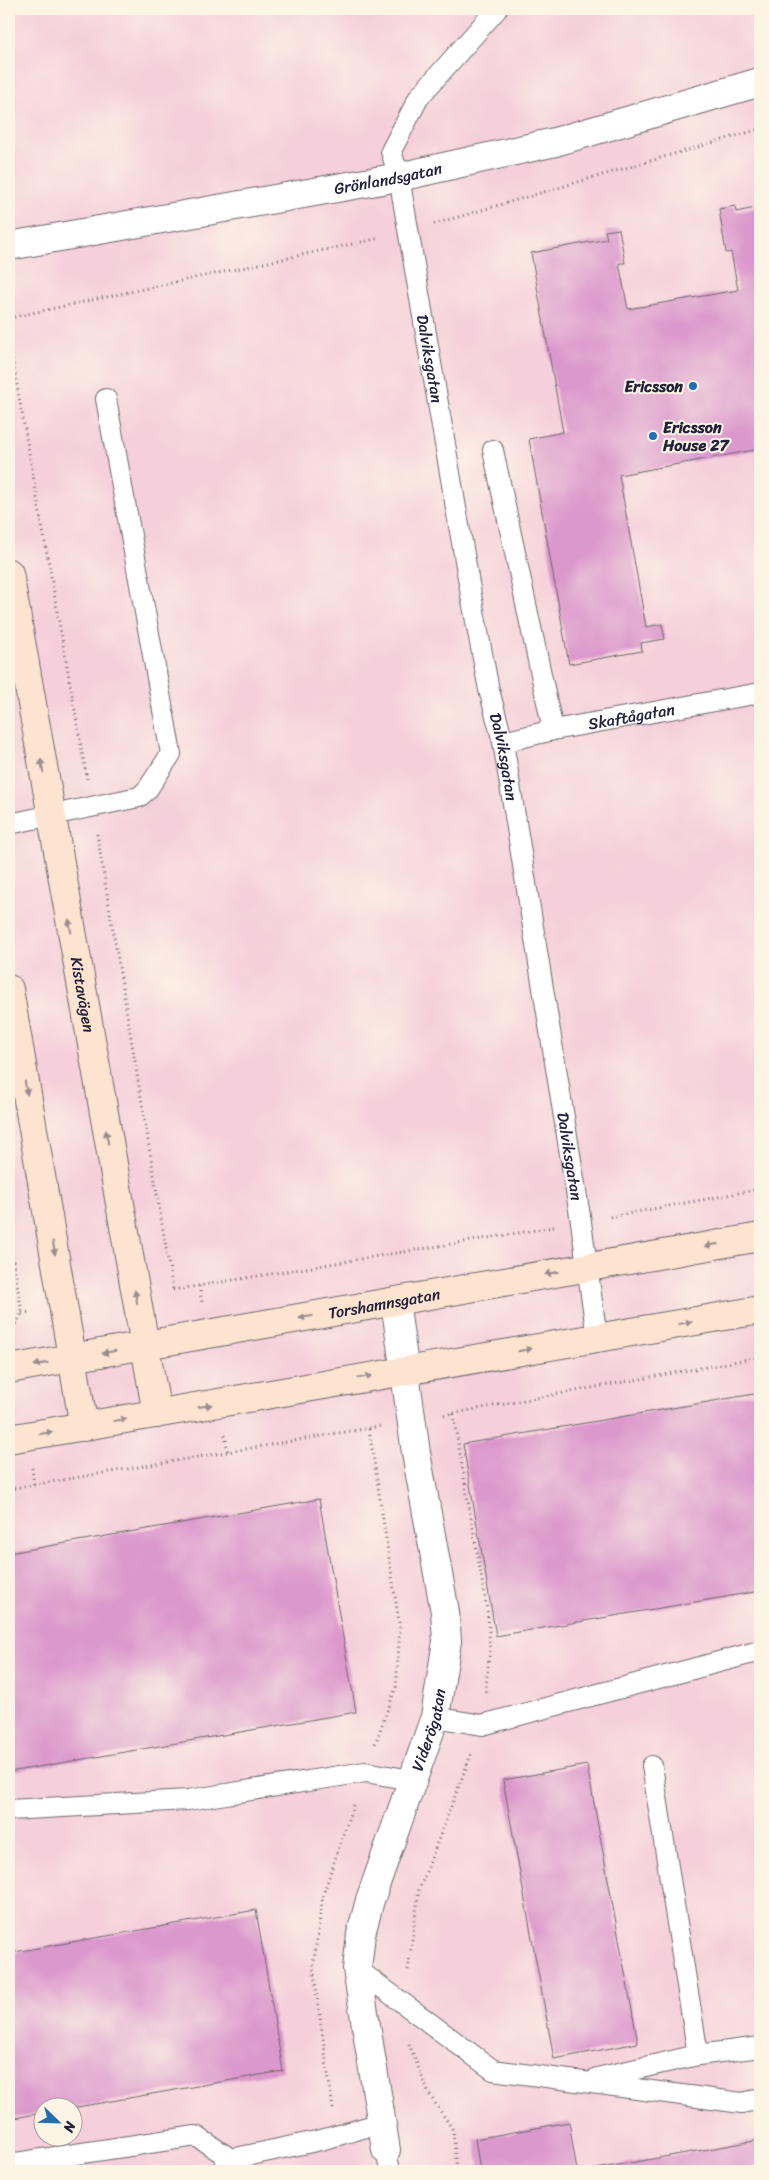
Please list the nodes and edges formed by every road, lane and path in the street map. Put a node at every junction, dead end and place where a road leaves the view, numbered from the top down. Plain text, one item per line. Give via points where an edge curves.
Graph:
1 (497, 9) edge
2 (760, 82) edge
3 (399, 177) junction
4 (9, 246) edge
5 (106, 398) dead end
6 (494, 450) dead end
7 (9, 573) edge
8 (760, 693) edge
9 (552, 730) junction
10 (503, 742) junction
11 (50, 815) junction
12 (9, 824) edge
13 (9, 988) edge
14 (760, 1189) edge
15 (581, 1222) junction
16 (9, 1236) edge
17 (760, 1237) edge
18 (587, 1267) junction
19 (173, 1290) dead end
20 (395, 1301) junction
21 (760, 1310) edge
22 (22, 1313) dead end
23 (597, 1338) junction
24 (145, 1345) junction
25 (72, 1358) junction
26 (9, 1369) edge
27 (404, 1370) junction
28 (157, 1414) junction
29 (453, 1414) dead end
30 (84, 1426) junction
31 (9, 1439) edge
32 (760, 1651) edge
33 (435, 1717) junction
34 (482, 1725) junction
35 (652, 1766) dead end
36 (412, 1780) junction
37 (9, 1810) edge
38 (357, 1969) junction
39 (406, 2007) junction
40 (760, 2047) edge
41 (698, 2055) junction
42 (583, 2082) junction
43 (760, 2099) edge
44 (381, 2123) junction
45 (388, 2161) edge
46 (9, 2164) edge
47 (226, 2165) edge
48 (457, 2171) edge

1 - 3 lane, Dalviksgatan via 419,97 391,151
2 - 3 street, Grönlandsgatan via 555,142
3 - 4 street, Grönlandsgatan
3 - 10 lane, Dalviksgatan via 471,595 489,690
5 - 11 lane via 171,754 139,797
6 - 9 lane
11 -> 7 street, Kistavägen
8 - 9 lane, Skaftågatan
9 - 10 lane, Skaftågatan
10 - 15 lane, Dalviksgatan
11 - 12 lane
24 -> 11 street, Kistavägen
13 -> 25 street
14 - 15 path
15 - 18 lane, Dalviksgatan
15 - 19 path
16 - 22 path
17 -> 18 street, Torshamnsgatan
18 -> 20 street, Torshamnsgatan
18 - 23 lane, Dalviksgatan
20 -> 24 street, Torshamnsgatan
20 - 27 street, Viderögatan
23 -> 21 street
27 -> 23 street
24 -> 25 street, Torshamnsgatan
24 - 28 street, Kistavägen
25 -> 26 street, Torshamnsgatan
25 - 30 street
28 -> 27 street
27 - 33 street, Viderögatan via 445,1612 447,1641
30 -> 28 street
29 - 34 path via 488,1616 490,1649
31 -> 30 street
32 - 34 lane
33 - 34 lane
33 - 36 street, Viderögatan
34 - 39 path via 419,1890 406,1980
35 - 41 lane
36 - 37 lane via 365,1772 188,1800
36 - 38 street, Viderögatan via 370,1900
38 - 39 lane
38 - 44 street, Viderögatan
39 - 42 lane via 493,2070
39 - 48 path via 409,2049 429,2094 453,2130
40 - 41 lane
41 - 42 lane
42 - 43 lane via 742,2103
44 - 45 street, Viderögatan
44 - 47 lane
46 - 47 lane via 196,2136

